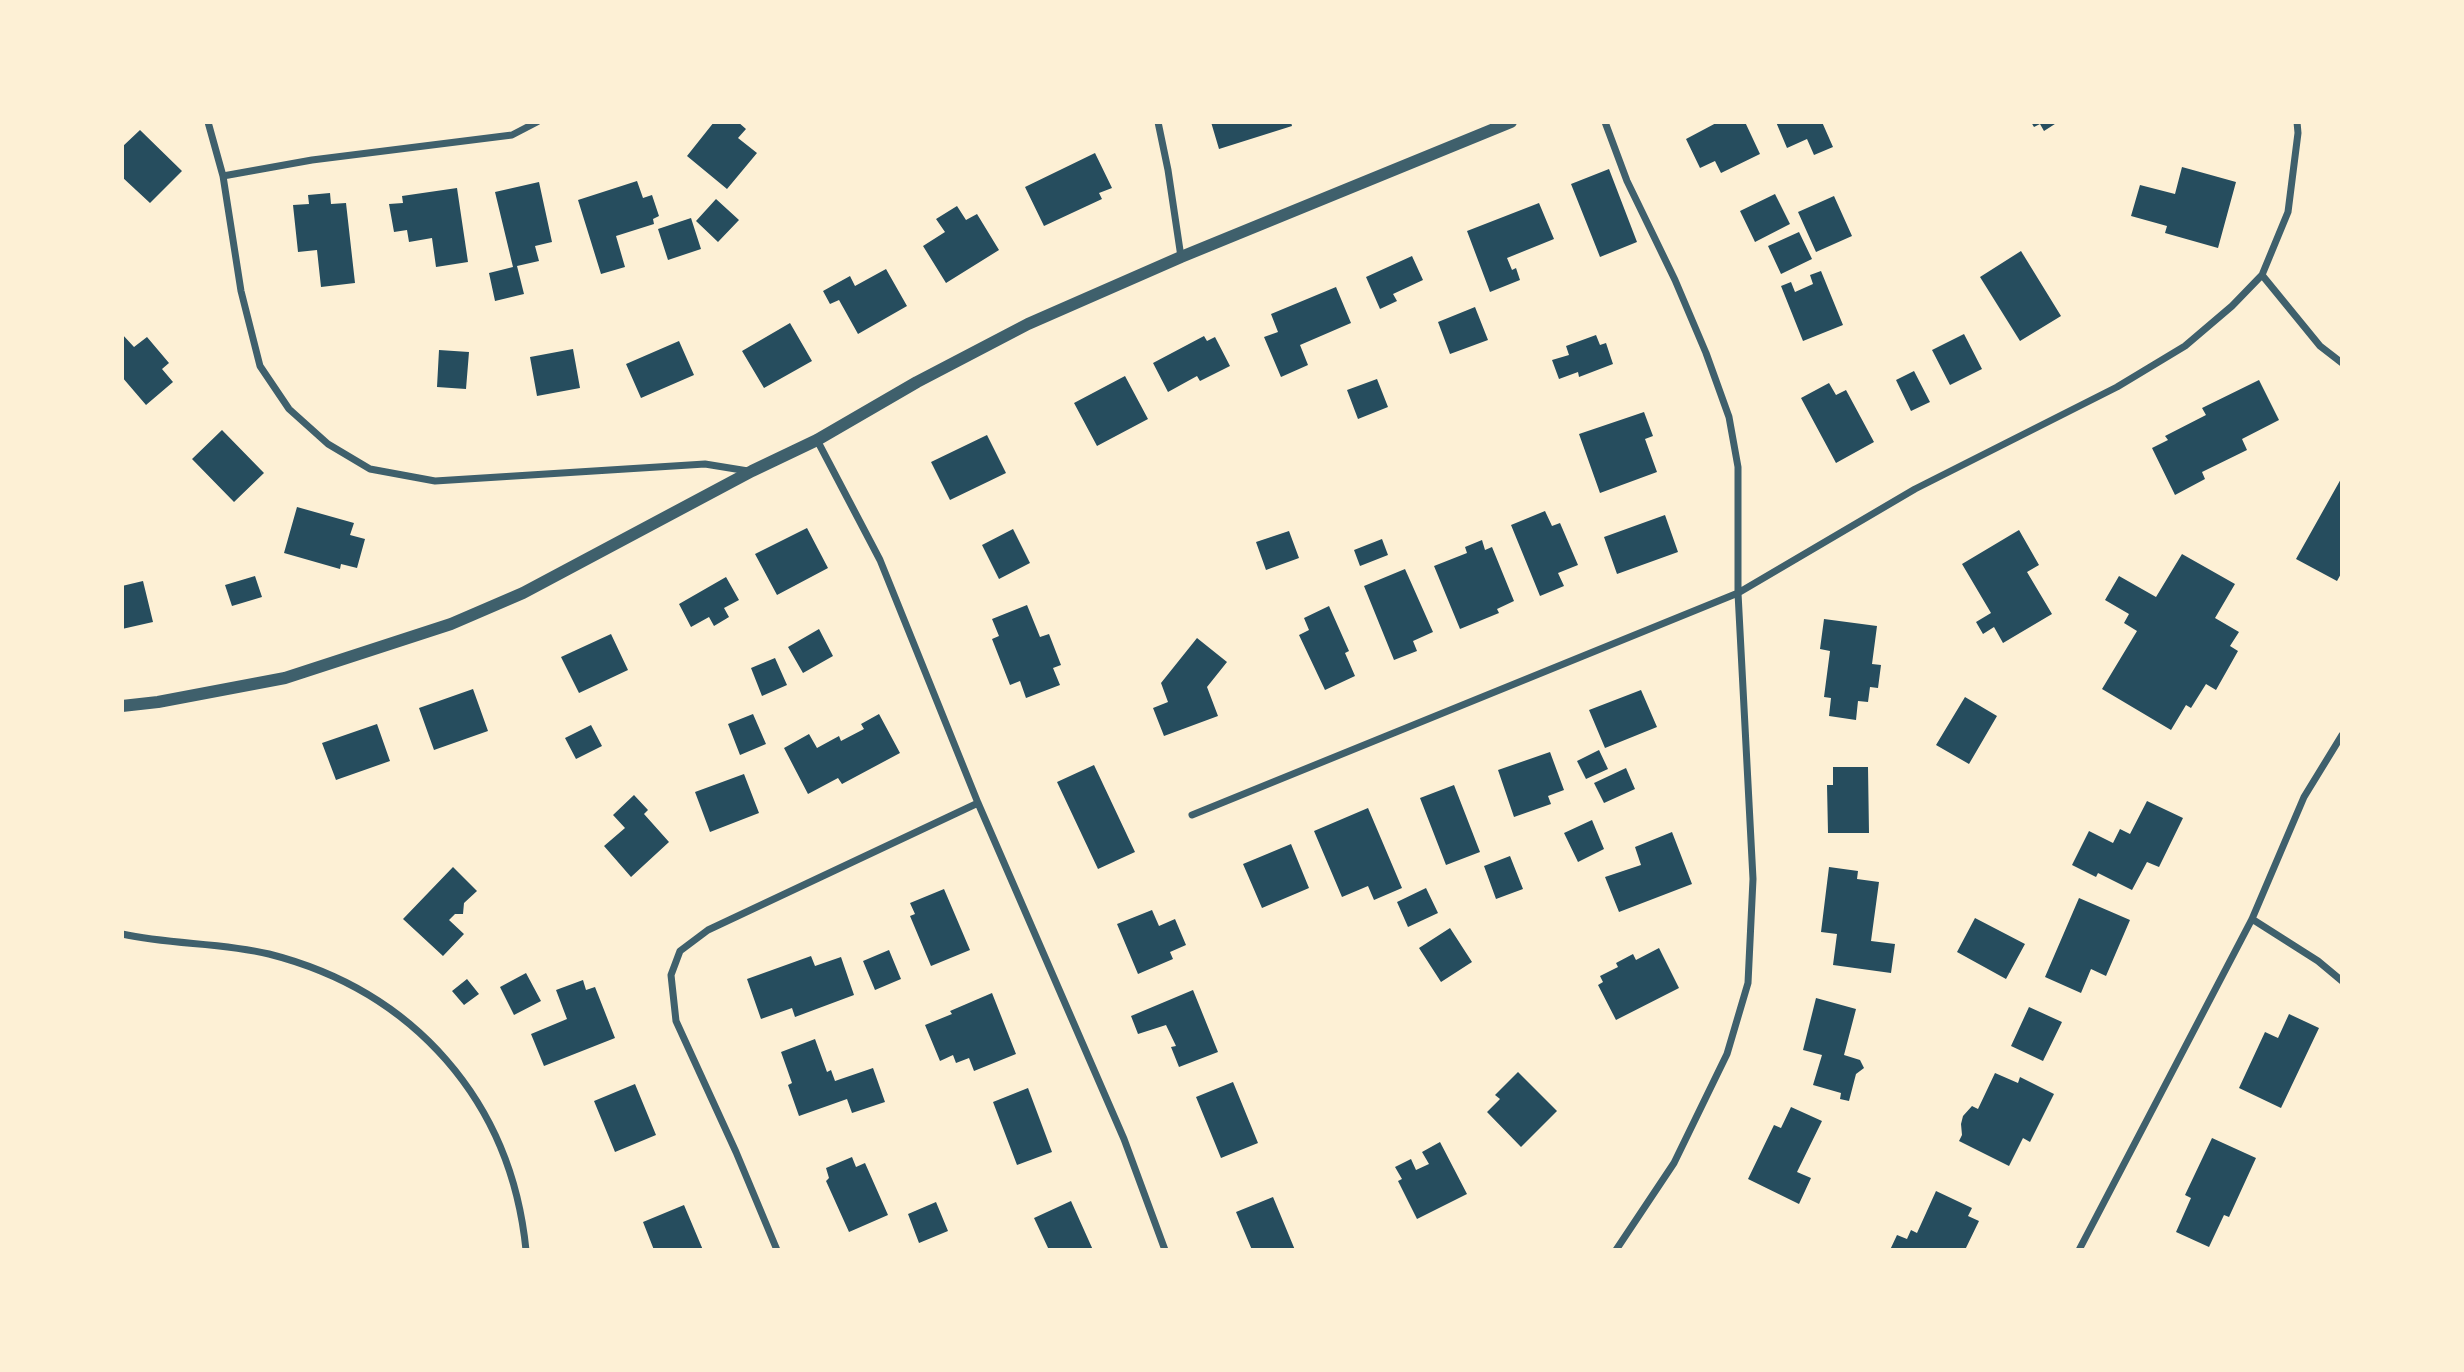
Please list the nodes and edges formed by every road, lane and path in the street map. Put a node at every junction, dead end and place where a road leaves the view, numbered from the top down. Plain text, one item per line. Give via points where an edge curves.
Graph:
1 (208, 122) edge
2 (537, 122) edge
3 (1158, 122) edge
4 (1511, 122) edge
5 (1605, 122) edge
6 (2297, 122) edge
7 (223, 176) junction
8 (1181, 257) junction
9 (2262, 275) junction
10 (2342, 363) edge
11 (817, 440) junction
12 (752, 471) junction
13 (1738, 593) junction
14 (122, 706) edge
15 (2342, 735) edge
16 (978, 803) junction
17 (1192, 815) dead end
18 (2252, 919) junction
19 (122, 934) edge
20 (2342, 981) edge
21 (526, 1250) edge
22 (777, 1250) edge
23 (1165, 1250) edge
24 (1616, 1250) edge
25 (2079, 1250) edge

1 - 7 street
2 - 7 street via 512,135
3 - 8 street
4 - 8 street
5 - 13 street via 1706,353 1729,417 1738,467
6 - 9 street via 2288,212
7 - 12 street via 260,366 289,409 328,444 370,469 436,481 705,464
8 - 11 street via 1028,324
9 - 10 street via 2320,346
9 - 13 street via 2185,346 2117,387 1915,489
11 - 12 street
11 - 16 street via 880,560
12 - 14 street via 523,593 450,624 285,678
13 - 17 street
13 - 24 street via 1753,879 1748,983 1727,1054 1674,1163
15 - 18 street via 2304,797
16 - 22 street via 708,930 680,951 671,975 676,1021
16 - 23 street via 1124,1139
18 - 20 street
18 - 25 street
19 - 21 street via 243,949 293,961 346,983 410,1024 452,1064 494,1129 517,1194

